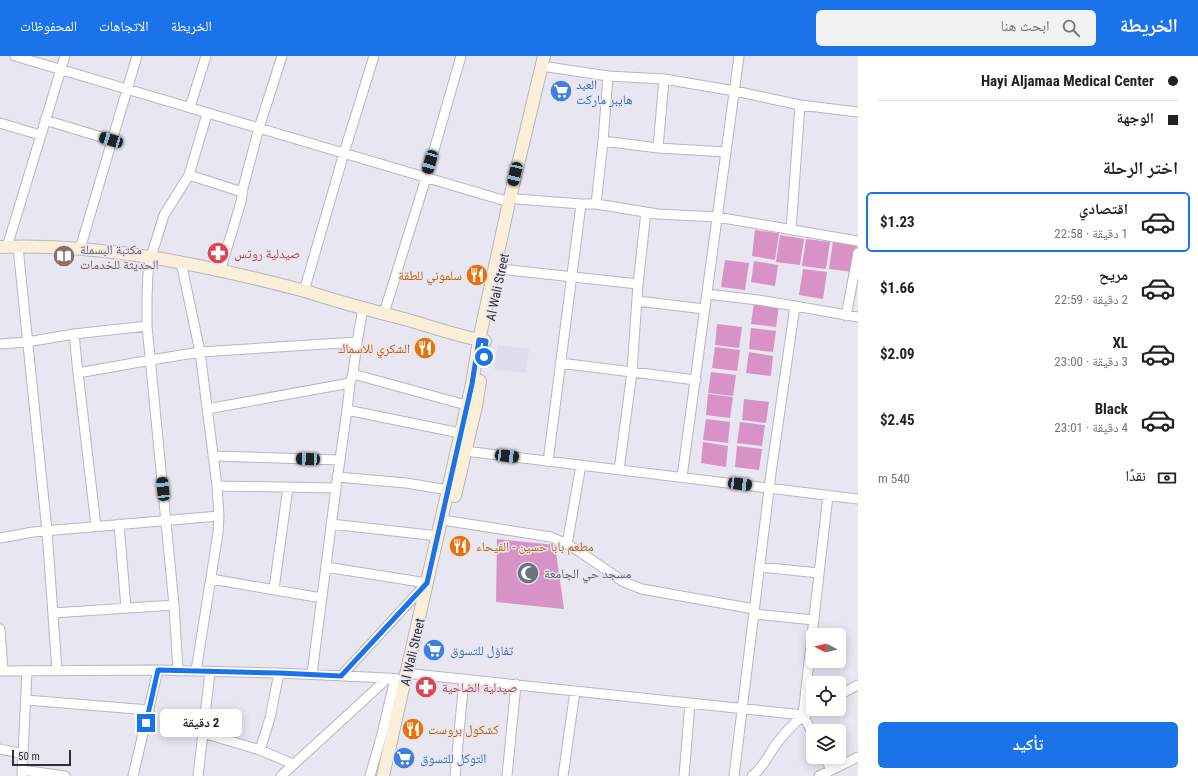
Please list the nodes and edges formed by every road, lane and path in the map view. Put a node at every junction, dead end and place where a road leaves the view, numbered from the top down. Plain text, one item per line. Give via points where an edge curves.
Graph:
1 (15, 56) edge
2 (65, 56) edge
3 (137, 56) edge
4 (206, 56) edge
5 (282, 56) edge
6 (374, 56) edge
7 (461, 56) edge
8 (739, 56) edge
9 (548, 60) edge
10 (60, 70) junction
11 (608, 76) junction
12 (664, 79) junction
13 (127, 89) junction
14 (734, 91) junction
15 (800, 105) junction
16 (190, 107) junction
17 (858, 112) edge
18 (207, 114) junction
19 (45, 120) junction
20 (0, 123) edge
21 (259, 128) junction
22 (40, 135) junction
23 (111, 140) junction
24 (603, 141) junction
25 (658, 148) junction
26 (726, 152) junction
27 (344, 153) junction
28 (189, 175) junction
29 (426, 178) junction
30 (242, 192) junction
31 (513, 201) junction
32 (581, 204) junction
33 (596, 204) junction
34 (646, 212) junction
35 (717, 217) junction
36 (790, 230) junction
37 (858, 241) edge
38 (8, 247) edge
39 (80, 249) junction
40 (858, 253) edge
41 (151, 257) junction
42 (181, 262) junction
43 (500, 269) junction
44 (220, 271) junction
45 (571, 277) junction
46 (638, 284) junction
47 (304, 291) junction
48 (707, 294) junction
49 (637, 301) junction
50 (795, 306) junction
51 (363, 308) junction
52 (705, 309) junction
53 (384, 313) junction
54 (846, 316) junction
55 (858, 317) edge
56 (147, 326) junction
57 (74, 334) junction
58 (482, 340) junction
59 (27, 342) junction
60 (357, 342) junction
61 (0, 344) edge
62 (200, 352) junction
63 (151, 360) junction
64 (560, 364) junction
65 (632, 372) junction
66 (78, 373) junction
67 (351, 379) junction
68 (696, 380) junction
69 (466, 405) junction
70 (207, 410) junction
71 (347, 410) junction
72 (460, 433) junction
73 (465, 451) junction
74 (213, 456) junction
75 (340, 460) junction
76 (548, 462) junction
77 (581, 466) junction
78 (619, 470) junction
79 (337, 477) junction
80 (682, 478) junction
81 (217, 486) junction
82 (288, 487) junction
83 (336, 488) junction
84 (769, 488) junction
85 (448, 490) junction
86 (828, 495) junction
87 (858, 499) edge
88 (219, 516) junction
89 (166, 520) junction
90 (449, 521) junction
91 (119, 524) junction
92 (331, 524) junction
93 (96, 526) junction
94 (47, 531) junction
95 (438, 536) junction
96 (0, 538) edge
97 (567, 544) junction
98 (326, 567) junction
99 (759, 567) junction
100 (819, 574) junction
101 (211, 579) junction
102 (427, 583) junction
103 (274, 590) junction
104 (322, 598) junction
105 (174, 605) junction
106 (126, 608) junction
107 (754, 611) junction
108 (53, 613) junction
109 (814, 620) junction
110 (0, 629) edge
111 (158, 670) junction
112 (1, 671) edge
113 (27, 671) junction
114 (57, 671) junction
115 (178, 671) junction
116 (196, 671) junction
117 (210, 672) junction
118 (279, 673) junction
119 (312, 674) junction
120 (341, 676) junction
121 (401, 678) junction
122 (464, 679) junction
123 (516, 684) junction
124 (858, 685) edge
125 (575, 691) junction
126 (846, 691) edge
127 (26, 700) junction
128 (690, 703) junction
129 (742, 708) junction
130 (149, 710) junction
131 (806, 713) edge
132 (803, 715) junction
133 (808, 724) edge
134 (203, 733) junction
135 (0, 749) edge
136 (260, 750) junction
137 (23, 754) junction
138 (858, 757) edge
139 (293, 764) junction
140 (828, 764) edge
141 (831, 770) junction
142 (22, 773) edge
143 (65, 776) edge
144 (133, 776) edge
145 (198, 776) edge
146 (281, 776) edge
147 (370, 776) edge
148 (383, 776) edge
149 (392, 776) edge
150 (455, 776) edge
151 (507, 776) edge
152 (563, 776) edge
153 (684, 776) edge
154 (734, 776) edge
155 (752, 776) edge
156 (819, 776) edge

1 - 10 street
2 - 10 street
3 - 13 street
4 - 16 street
5 - 21 street
6 - 27 street
7 - 29 street
8 - 14 street
9 - 11 street
9 - 31 street, Al Wali Street
10 - 13 street
10 - 19 street
11 - 12 street
11 - 24 street
12 - 14 street
12 - 25 street
13 - 16 street
13 - 23 street
14 - 15 street
14 - 26 street
15 - 17 street
15 - 36 street
16 - 18 street
18 - 21 street
18 - 28 street
19 - 22 street
19 - 23 street
20 - 22 street
21 - 27 street
21 - 30 street
22 - 38 street
23 - 39 street
24 - 25 street
24 - 33 street
25 - 26 street
26 - 35 street
27 - 29 street
27 - 47 street
28 - 30 street
28 - 41 street via 164,215
29 - 31 street
29 - 53 street
30 - 44 street
31 - 32 street
31 - 43 street, Al Wali Street
31 - 58 street, Al Wali Street
32 - 33 street
32 - 45 street
33 - 34 street
34 - 35 street
34 - 46 street
35 - 36 street
35 - 48 street
36 - 37 street
38 - 39 street
38 - 59 street
39 - 41 street
40 - 54 street
41 - 42 street
41 - 56 street via 147,291
42 - 44 street
42 - 62 street
43 - 45 street
43 - 58 street, Al Wali Street
44 - 47 street
45 - 46 street
45 - 64 street
46 - 49 street
47 - 51 street
48 - 50 street
48 - 52 street
49 - 52 street
49 - 65 street
50 - 54 street
50 - 84 street
51 - 53 street
51 - 60 street
52 - 68 street
53 - 58 street
54 - 55 street
56 - 57 street
56 - 63 street
57 - 59 street
57 - 66 street
58 - 69 street, Al Wali Street
58 - 73 street, Al Wali Street via 476,406
59 - 61 street
59 - 94 street
60 - 62 street
60 - 67 street
62 - 63 street
62 - 70 street
63 - 66 street
63 - 89 street
64 - 65 street
64 - 76 street
65 - 68 street
65 - 78 street
66 - 93 street
67 - 69 street
67 - 70 street
67 - 71 street
68 - 80 street
69 - 72 street, Al Wali Street
70 - 74 street
71 - 72 street
71 - 75 street
72 - 85 street, Al Wali Street
73 - 76 street
73 - 90 street, Al Wali Street
74 - 75 street
74 - 81 street
75 - 79 street
76 - 77 street
77 - 78 street
77 - 97 street
78 - 80 street
79 - 83 street
79 - 85 street via 406,483
80 - 84 street
81 - 82 street
81 - 88 street
82 - 83 street
82 - 103 street
83 - 92 street
84 - 86 street
84 - 99 street
85 - 95 street, Al Wali Street
86 - 87 street
86 - 100 street
88 - 89 street
88 - 101 street
89 - 91 street
89 - 105 street
90 - 97 street via 551,537
90 - 121 street, Al Wali Street
91 - 93 street
91 - 106 street
92 - 95 street
92 - 98 street
93 - 94 street
94 - 96 street
94 - 108 street
95 - 102 street, Al Wali Street
97 - 107 street via 624,582 642,589
98 - 102 street
98 - 104 street
99 - 100 street
99 - 107 street
100 - 109 street
101 - 103 street
101 - 116 street
102 - 120 street
102 - 121 street, Al Wali Street
103 - 104 street
104 - 119 street
105 - 106 street
105 - 115 street
106 - 108 street
107 - 109 street
107 - 129 street
108 - 114 street
109 - 132 street
110 - 112 street
111 - 114 street
111 - 115 street
111 - 130 street
112 - 113 street
113 - 114 street
113 - 127 street
115 - 116 street
116 - 117 street
117 - 118 street
117 - 134 street
118 - 119 street
118 - 136 street via 270,718
119 - 120 street
120 - 121 street
121 - 122 street
121 - 139 street
121 - 147 street
121 - 148 street, Al Wali Street
121 - 149 street, Al Wali Street
122 - 123 street
122 - 150 street
123 - 125 street
123 - 151 street
124 - 126 street
125 - 128 street
125 - 152 street
127 - 130 street
127 - 137 street
128 - 129 street
128 - 153 street
129 - 132 street
129 - 154 street
130 - 144 street
131 - 132 street
132 - 133 street
132 - 155 street via 788,729
134 - 136 street
134 - 145 street
135 - 137 street
136 - 139 street
137 - 142 street
138 - 141 street
139 - 146 street
140 - 141 street
141 - 156 street
142 - 143 street

